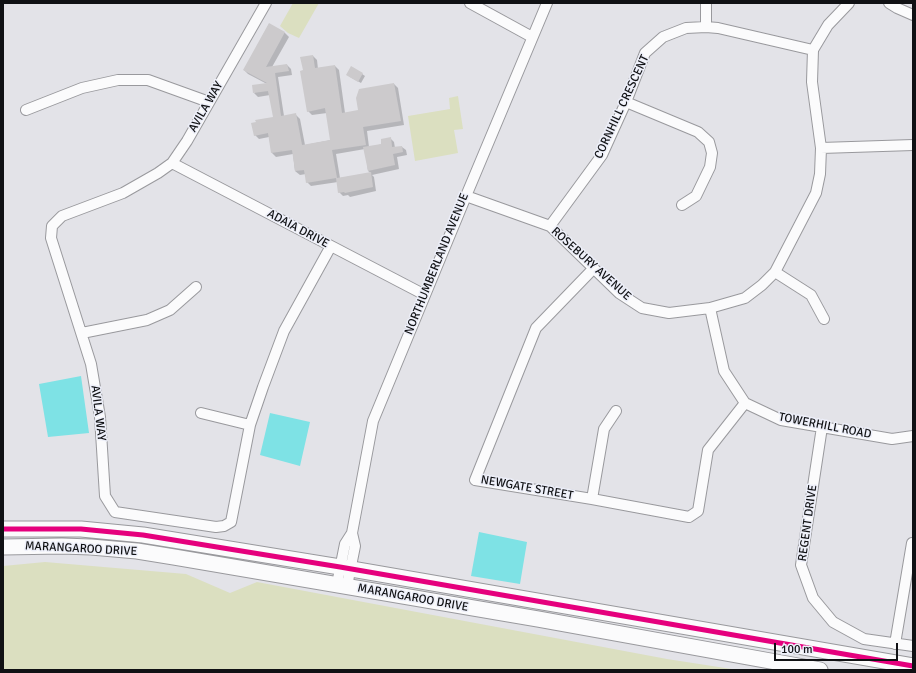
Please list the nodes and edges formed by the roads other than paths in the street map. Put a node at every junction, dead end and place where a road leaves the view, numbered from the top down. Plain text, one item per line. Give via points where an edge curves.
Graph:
1 (266, 3) edge
2 (470, 3) edge
3 (547, 3) edge
4 (706, 3) edge
5 (849, 3) edge
6 (889, 3) edge
7 (913, 15) edge
8 (706, 27) junction
9 (532, 37) junction
10 (813, 50) junction
11 (208, 102) junction
12 (626, 102) junction
13 (26, 110) dead end
14 (913, 145) edge
15 (821, 148) junction
16 (172, 163) junction
17 (466, 196) junction
18 (682, 205) dead end
19 (550, 226) junction
20 (331, 246) junction
21 (594, 268) junction
22 (775, 272) junction
23 (196, 287) dead end
24 (425, 295) junction
25 (710, 308) junction
26 (824, 318) dead end
27 (82, 333) junction
28 (745, 403) junction
29 (616, 411) dead end
30 (201, 413) dead end
31 (250, 424) junction
32 (822, 427) junction
33 (913, 436) edge
34 (592, 499) junction
35 (3, 529) edge
36 (912, 544) dead end
37 (3, 547) edge
38 (345, 568) junction
39 (342, 585) junction
40 (895, 644) junction
41 (796, 646) junction
42 (913, 646) edge
43 (913, 666) edge
44 (820, 670) edge
45 (864, 670) edge

1 - 11 street, AVILA WAY
2 - 9 street
3 - 9 street, NORTHUMBERLAND AVENUE
4 - 8 street
5 - 10 street, ROSEBURY AVENUE via 828,25
6 - 7 street
8 - 10 street, CORNHILL CRESCENT
8 - 12 street, CORNHILL CRESCENT via 686,28 669,34 645,53
9 - 17 street, NORTHUMBERLAND AVENUE
10 - 15 street, ROSEBURY AVENUE via 812,82
11 - 13 street via 148,80 118,80 82,88
11 - 16 street, AVILA WAY
12 - 18 street via 698,132 708,142 712,154 710,167 696,196
12 - 19 street, CORNHILL CRESCENT via 602,155
14 - 15 street
15 - 22 street, ROSEBURY AVENUE via 816,193
16 - 20 street, ADAIA DRIVE
16 - 27 street, AVILA WAY via 123,193 62,216 52,226 51,238
17 - 19 street, ROSEBURY AVENUE
17 - 24 street, NORTHUMBERLAND AVENUE
19 - 21 street, ROSEBURY AVENUE
20 - 24 street, ADAIA DRIVE
20 - 31 street, AVILA WAY via 284,331
21 - 25 street, ROSEBURY AVENUE via 619,293 642,308 669,313
21 - 34 street, NEWGATE STREET via 536,328 475,480
22 - 25 street, ROSEBURY AVENUE via 745,298
22 - 26 street via 811,295
23 - 27 street via 170,310 147,320
24 - 38 street, NORTHUMBERLAND AVENUE via 373,421 352,533 345,544
25 - 28 street via 724,371
27 - 31 street, AVILA WAY via 91,364 100,417 105,496 115,512 216,527 231,522
28 - 32 street, TOWERHILL ROAD via 781,420
28 - 34 street, NEWGATE STREET via 708,450 698,511 689,517
29 - 34 street via 604,429
30 - 31 street
32 - 33 street, TOWERHILL ROAD via 892,439
32 - 40 street, REGENT DRIVE via 801,565 813,598 833,622 864,639
35 - 38 main road, MARANGAROO DRIVE via 81,530 143,535
36 - 40 street
37 - 39 main road, MARANGAROO DRIVE via 62,546 137,552
38 - 39 street, NORTHUMBERLAND AVENUE
38 - 41 main road, MARANGAROO DRIVE
39 - 44 main road, MARANGAROO DRIVE
40 - 42 street, REGENT DRIVE
41 - 43 main road, MARANGAROO DRIVE
41 - 45 main road via 861,665

